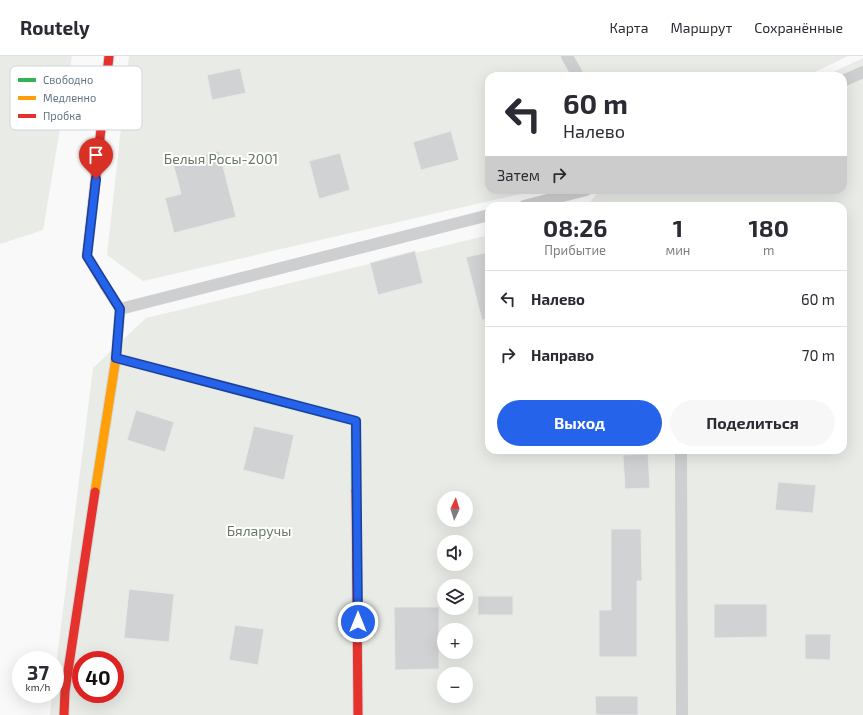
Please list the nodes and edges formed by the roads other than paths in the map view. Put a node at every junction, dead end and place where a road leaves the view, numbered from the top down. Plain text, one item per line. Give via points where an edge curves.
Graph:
1 (109, 56) edge
2 (567, 56) edge
3 (108, 66) edge
4 (576, 72) edge
5 (863, 72) edge
6 (847, 79) edge
7 (101, 130) edge
8 (570, 194) edge
9 (540, 202) edge
10 (485, 216) edge
11 (120, 309) junction
12 (116, 358) junction
13 (681, 454) edge
14 (64, 715) edge
15 (358, 715) edge
16 (682, 715) edge

1 - 3 street
2 - 4 lane
5 - 6 lane
7 - 11 street via 87,256
8 - 9 lane
10 - 11 lane
11 - 12 street
12 - 14 street via 65,691
12 - 15 street via 356,421
13 - 16 lane

